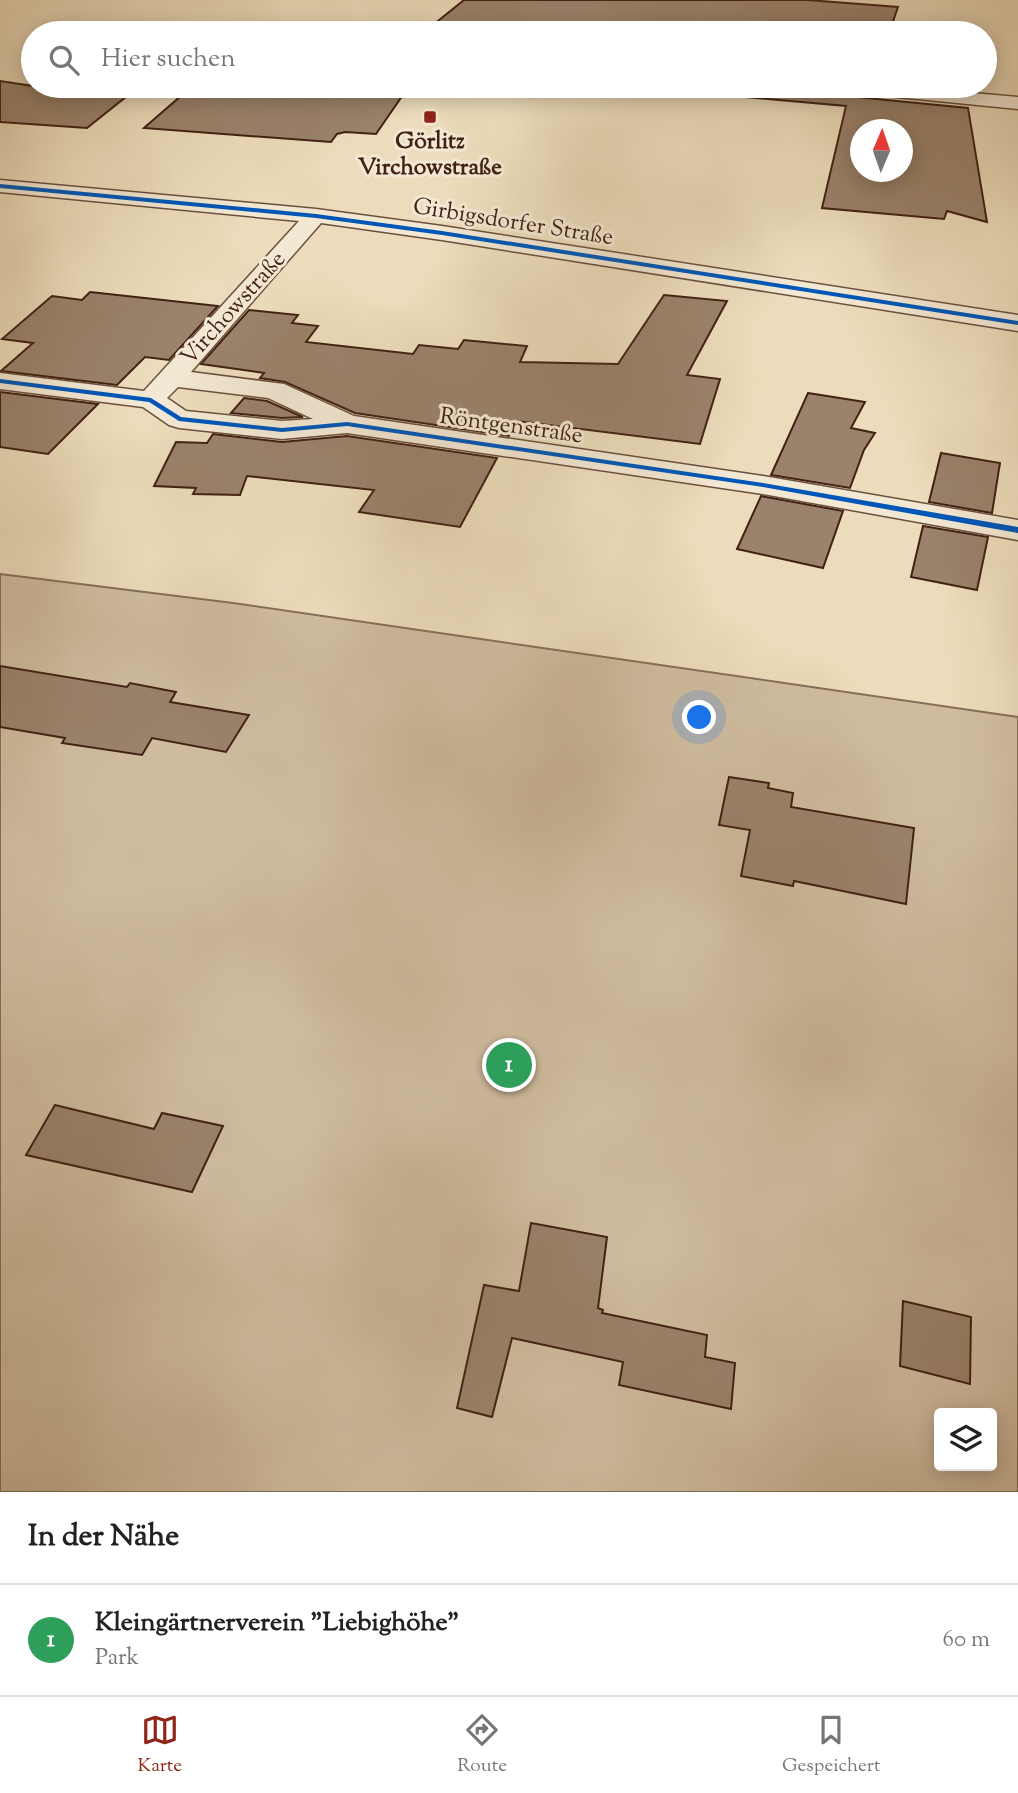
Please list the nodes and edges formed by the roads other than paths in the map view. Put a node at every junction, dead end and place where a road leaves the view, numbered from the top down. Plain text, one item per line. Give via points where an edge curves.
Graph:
1 (964, 98) edge
2 (1018, 103) edge
3 (0, 186) edge
4 (316, 216) junction
5 (1018, 323) edge
6 (173, 378) junction
7 (0, 381) edge
8 (151, 400) junction
9 (347, 424) junction
10 (1018, 530) edge

1 - 2 street
3 - 4 street, Girbigsdorfer Straße
4 - 5 street, Girbigsdorfer Straße
4 - 6 street, Virchowstraße
6 - 8 street, Virchowstraße
6 - 9 street, Röntgenstraße via 274,390
7 - 8 street, Röntgenstraße
8 - 9 street, Röntgenstraße via 179,419 282,430
9 - 10 street, Röntgenstraße via 763,485

